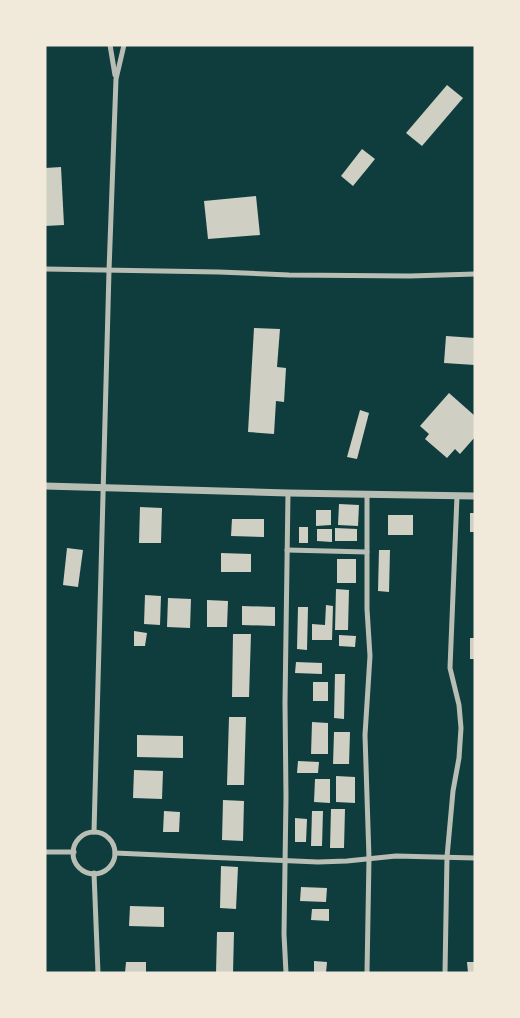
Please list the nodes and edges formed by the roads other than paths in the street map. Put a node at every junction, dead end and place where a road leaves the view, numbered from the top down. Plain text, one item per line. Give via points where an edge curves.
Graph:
1 (110, 45) edge
2 (124, 45) edge
3 (116, 79) junction
4 (45, 270) edge
5 (108, 271) junction
6 (475, 274) edge
7 (45, 486) edge
8 (103, 487) junction
9 (288, 493) junction
10 (367, 495) junction
11 (457, 496) junction
12 (475, 496) edge
13 (287, 550) junction
14 (367, 552) junction
15 (94, 832) junction
16 (45, 852) edge
17 (74, 852) junction
18 (115, 853) junction
19 (447, 857) junction
20 (369, 858) junction
21 (475, 858) edge
22 (285, 861) junction
23 (94, 873) junction
24 (98, 973) edge
25 (286, 973) edge
26 (367, 973) edge
27 (445, 973) edge

1 - 3 street
2 - 3 street
3 - 5 street
4 - 5 street
5 - 6 street
5 - 8 street
7 - 8 street
8 - 9 street
8 - 15 street
9 - 10 street
9 - 13 street
10 - 11 street
10 - 14 street
11 - 12 street
11 - 19 street via 450,668 461,728
13 - 14 street
13 - 22 street
14 - 20 street via 370,656 365,735
15 - 17 street via 80,838
15 - 18 street via 109,838
16 - 17 street
17 - 23 street via 82,869
18 - 22 street
18 - 23 street via 106,870
19 - 20 street
19 - 21 street
19 - 27 street
20 - 22 street
20 - 26 street
22 - 25 street
23 - 24 street

